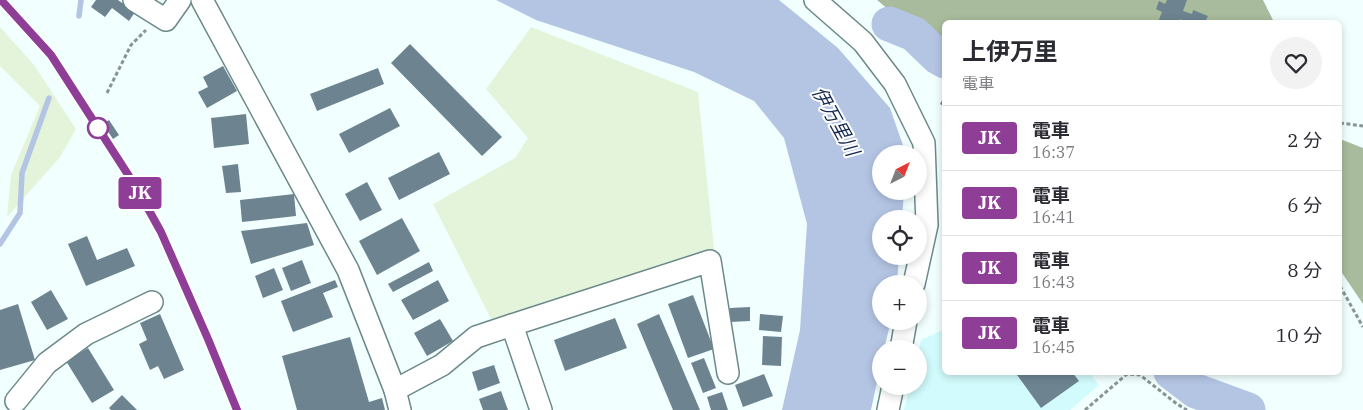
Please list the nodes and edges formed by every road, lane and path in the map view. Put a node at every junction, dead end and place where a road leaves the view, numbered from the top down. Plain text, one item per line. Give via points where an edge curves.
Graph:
1 (134, 0) edge
2 (180, 0) edge
3 (202, 0) edge
4 (815, 0) edge
5 (166, 20) junction
6 (107, 93) dead end
7 (1342, 123) edge
8 (1363, 126) edge
9 (916, 275) edge
10 (1342, 290) edge
11 (152, 302) dead end
12 (512, 325) junction
13 (1363, 327) edge
14 (728, 373) dead end
15 (1126, 375) edge
16 (1140, 375) edge
17 (395, 390) junction
18 (891, 395) edge
19 (14, 401) edge
20 (400, 410) edge
21 (541, 410) edge
22 (888, 410) edge
23 (1085, 410) edge
24 (1188, 410) edge

1 - 5 street
2 - 5 street
3 - 17 street via 348,270
4 - 9 street via 863,42 895,84 924,142 927,225
5 - 6 path via 149,27 131,45
7 - 8 path
10 - 13 path
11 - 19 street via 86,334 48,363
12 - 14 street via 710,261
12 - 17 street via 476,337 442,366
12 - 21 street
15 - 23 path
16 - 24 path
17 - 20 street
18 - 22 street

